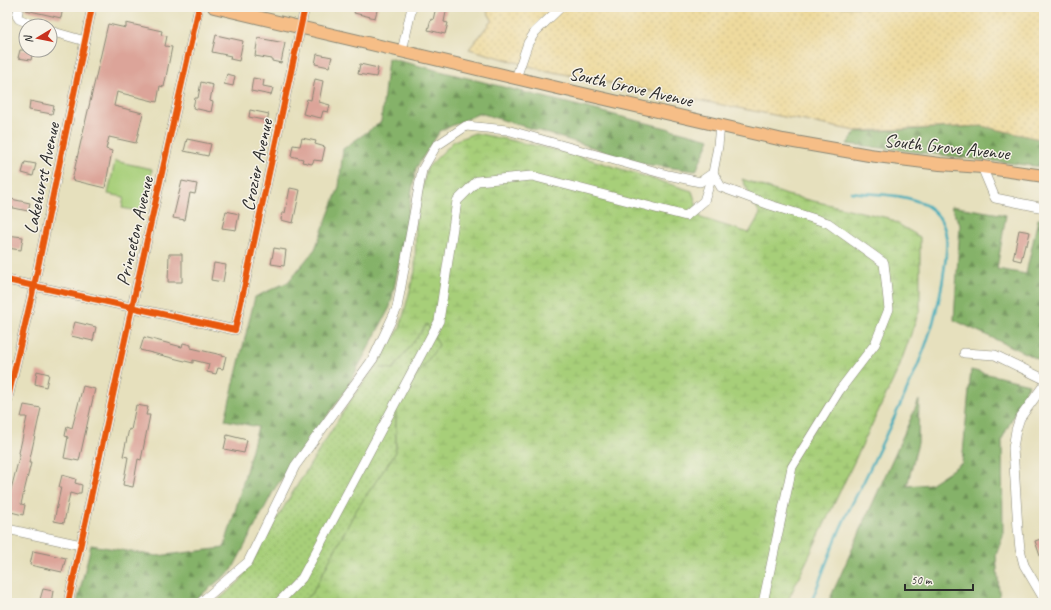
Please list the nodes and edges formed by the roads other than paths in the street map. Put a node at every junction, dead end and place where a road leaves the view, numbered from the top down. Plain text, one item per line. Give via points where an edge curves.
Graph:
1 (19, 7) edge
2 (92, 7) edge
3 (199, 7) edge
4 (214, 7) edge
5 (306, 7) edge
6 (412, 7) edge
7 (561, 7) edge
8 (18, 18) edge
9 (301, 28) junction
10 (58, 33) edge
11 (85, 41) junction
12 (402, 51) junction
13 (516, 78) junction
14 (720, 125) junction
15 (982, 167) junction
16 (713, 173) junction
17 (1044, 176) edge
18 (1044, 208) edge
19 (7, 280) edge
20 (34, 286) junction
21 (132, 307) junction
22 (964, 353) dead end
23 (1044, 379) edge
24 (1044, 385) edge
25 (7, 402) edge
26 (7, 529) edge
27 (81, 545) junction
28 (1044, 598) edge
29 (68, 603) edge
30 (200, 603) edge
31 (278, 603) edge
32 (763, 603) edge

1 - 8 street
2 - 11 street, Lakehurst Avenue
3 - 21 street, Princeton Avenue
4 - 9 main road, South Grove Avenue
5 - 9 street, Crozier Avenue
6 - 12 street
7 - 13 street via 535,32 528,43
9 - 12 main road, South Grove Avenue
9 - 21 street, Crozier Avenue via 235,330
10 - 11 street
11 - 20 street, Lakehurst Avenue
12 - 13 main road, South Grove Avenue
13 - 14 main road, South Grove Avenue
14 - 15 main road, South Grove Avenue via 869,156
14 - 16 street
15 - 17 main road, South Grove Avenue
15 - 18 street via 996,198
16 - 30 street via 700,182 507,130 466,126 436,146 422,170 397,308 373,359 295,466 248,562
16 - 31 street via 704,201 686,216 532,176 477,181 457,201 439,321 302,578
16 - 32 street via 721,187 828,223 884,263 889,309 875,344 839,391 792,467
19 - 20 street
20 - 21 street
20 - 25 street, Lakehurst Avenue
21 - 27 street, Princeton Avenue
22 - 23 street via 994,355
24 - 28 street via 1020,418 1013,448 1020,549 1024,565
26 - 27 street
27 - 29 street, Princeton Avenue

